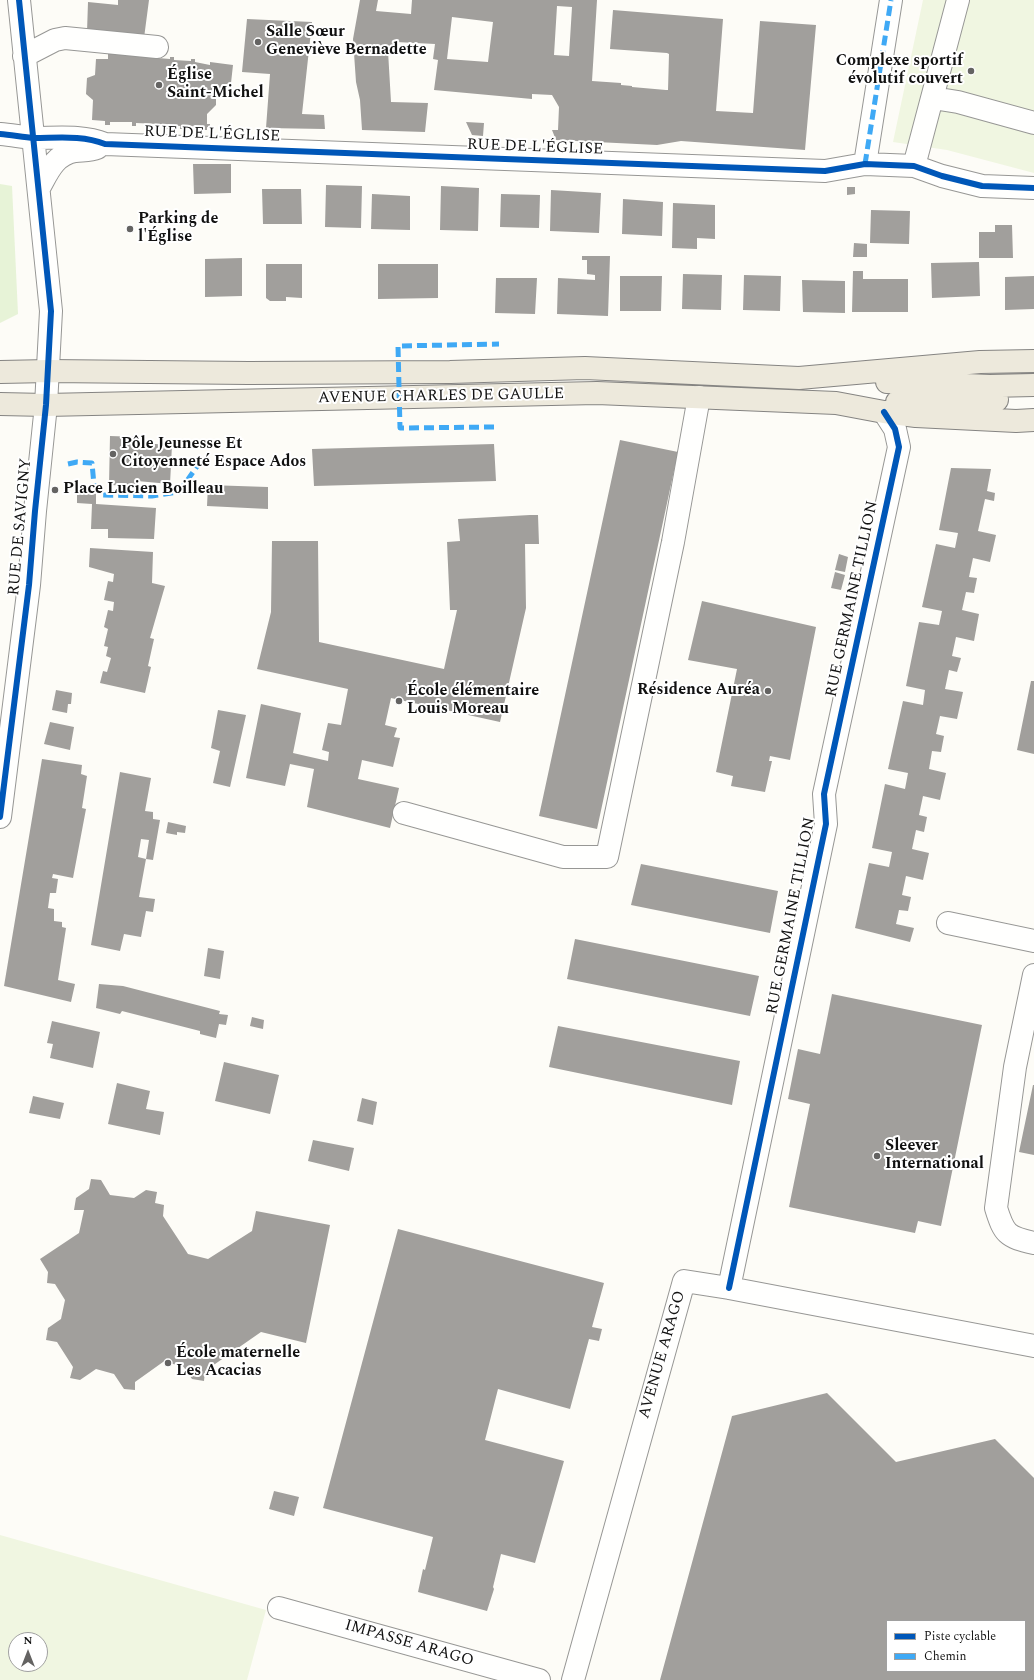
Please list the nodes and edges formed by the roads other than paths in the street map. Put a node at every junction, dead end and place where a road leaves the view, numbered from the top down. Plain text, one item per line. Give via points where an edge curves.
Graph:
1 (19, 0) edge
2 (891, 0) edge
3 (958, 0) edge
4 (157, 47) dead end
5 (24, 56) junction
6 (933, 98) junction
7 (1034, 123) edge
8 (0, 134) edge
9 (34, 138) junction
10 (105, 144) junction
11 (865, 164) junction
12 (914, 166) junction
13 (39, 188) junction
14 (1034, 188) edge
15 (1034, 361) edge
16 (49, 371) junction
17 (0, 372) edge
18 (798, 378) junction
19 (1034, 385) edge
20 (699, 397) junction
21 (1034, 400) edge
22 (836, 403) junction
23 (0, 404) edge
24 (46, 406) junction
25 (884, 412) junction
26 (1034, 420) edge
27 (7, 712) edge
28 (404, 813) dead end
29 (0, 817) edge
30 (948, 923) dead end
31 (1034, 941) edge
32 (1034, 975) edge
33 (1034, 1243) edge
34 (729, 1288) junction
35 (1034, 1346) edge
36 (279, 1608) dead end
37 (539, 1680) edge
38 (573, 1680) edge

1 - 5 street
2 - 11 street
3 - 6 street
4 - 5 street via 65,38 55,40
5 - 9 street
6 - 7 street via 958,102
6 - 12 street
8 - 9 street, RUE DE L'ÉGLISE
9 - 10 street, RUE DE L'ÉGLISE via 93,140
9 - 13 street
10 - 11 street, RUE DE L'ÉGLISE via 825,171
10 - 13 street, RUE DE L'ÉGLISE via 95,150 70,152 60,156 52,164
11 - 12 street, RUE DE L'ÉGLISE
12 - 14 street, RUE DE L'ÉGLISE via 982,186
13 - 16 street via 51,311
15 - 18 main road, AVENUE CHARLES DE GAULLE via 980,362
16 - 17 main road, AVENUE CHARLES DE GAULLE
16 - 18 main road, AVENUE CHARLES DE GAULLE via 450,372 585,368
16 - 24 street
18 - 19 main road, AVENUE CHARLES DE GAULLE via 990,386
20 - 22 main road, AVENUE CHARLES DE GAULLE
20 - 24 main road, AVENUE CHARLES DE GAULLE via 597,394
20 - 28 street via 673,542 607,857 563,857
21 - 22 main road, AVENUE CHARLES DE GAULLE
22 - 25 main road, AVENUE CHARLES DE GAULLE
23 - 24 main road, AVENUE CHARLES DE GAULLE
24 - 27 street, RUE DE SAVIGNY via 29,585
25 - 26 main road, AVENUE CHARLES DE GAULLE via 916,416
25 - 34 street, RUE GERMAINE TILLION via 895,429 899,447 824,794 826,824
27 - 29 street, RUE DE SAVIGNY
30 - 31 street
32 - 33 street via 1015,1067 996,1208 1002,1228 1016,1239
34 - 35 street, AVENUE ARAGO
34 - 38 street, AVENUE ARAGO via 684,1281
36 - 37 street, IMPASSE ARAGO

